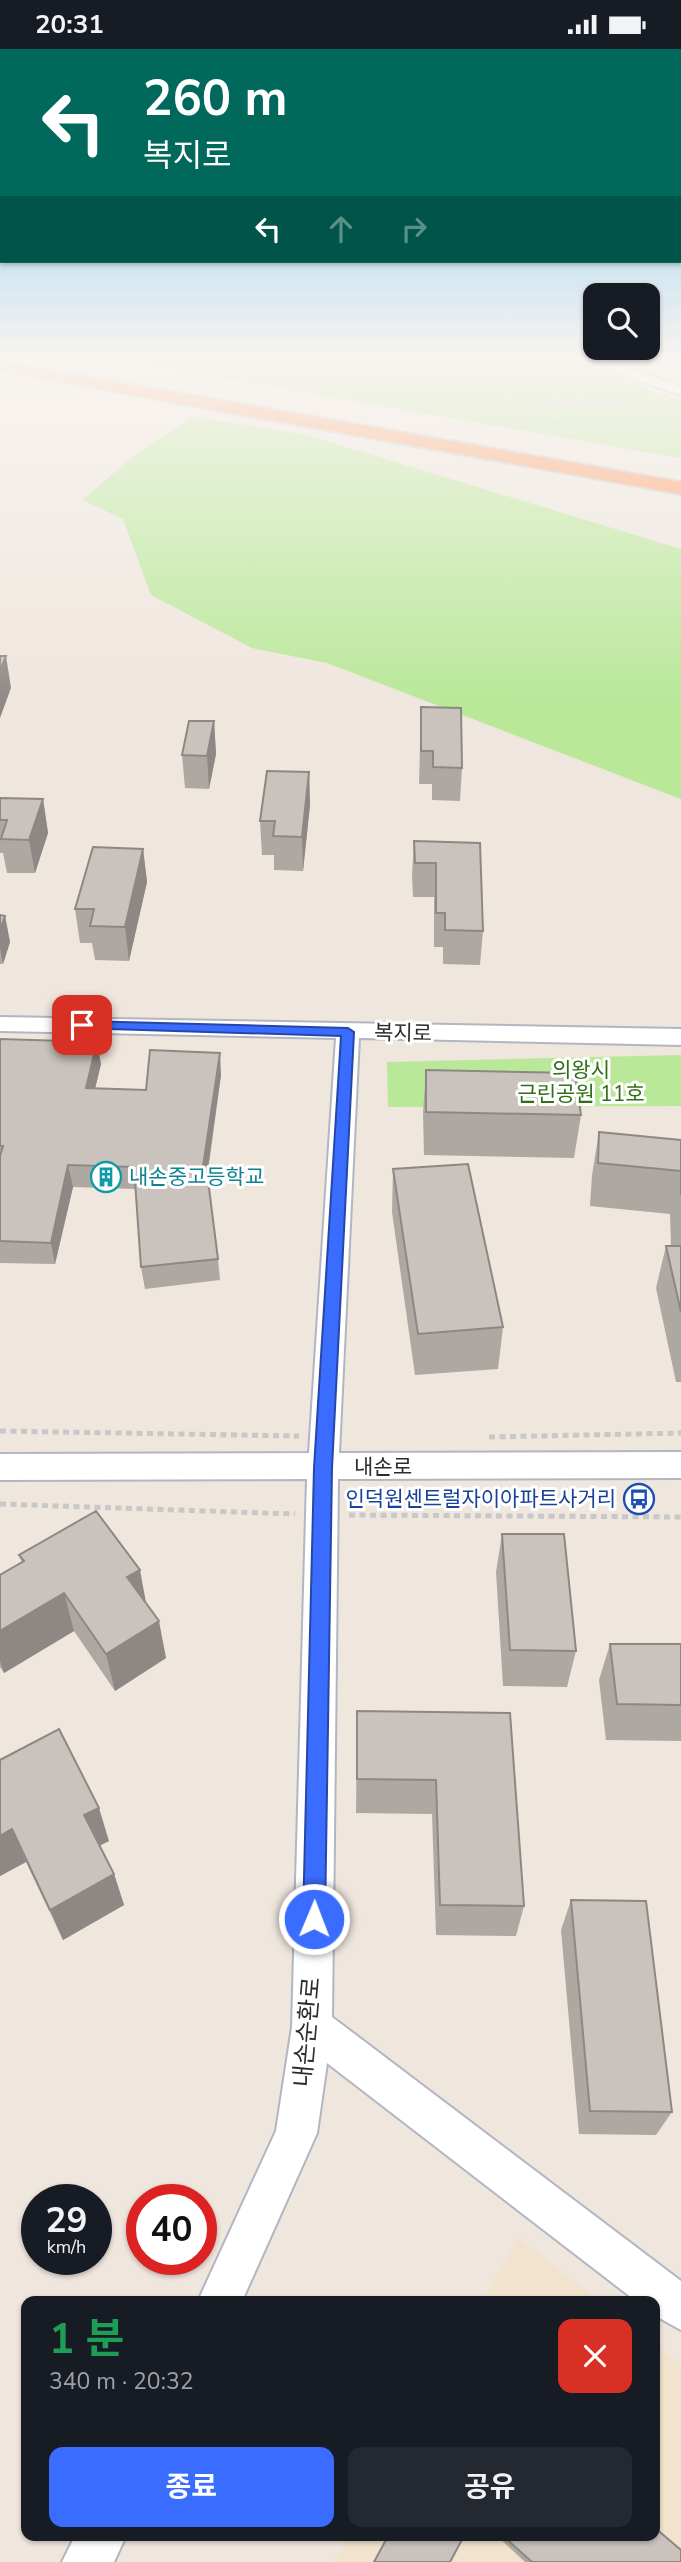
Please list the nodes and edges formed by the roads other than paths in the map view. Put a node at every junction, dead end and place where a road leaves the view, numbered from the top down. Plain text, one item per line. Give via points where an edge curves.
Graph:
1 (599, 473) edge
2 (681, 488) edge
3 (0, 1024) edge
4 (348, 1032) junction
5 (681, 1037) edge
6 (681, 1465) edge
7 (0, 1467) edge
8 (323, 1468) junction
9 (312, 2027) junction
10 (222, 2296) edge
11 (681, 2308) edge
12 (99, 2541) edge
13 (86, 2562) edge

1 - 2 highway
3 - 4 street, 복지로
4 - 5 street, 복지로
4 - 8 street, 내손순환로
6 - 8 street, 내손로
7 - 8 street, 내손로
8 - 9 street, 내손순환로
9 - 10 street, 내손순환로 via 296,2133
9 - 11 street
12 - 13 street

